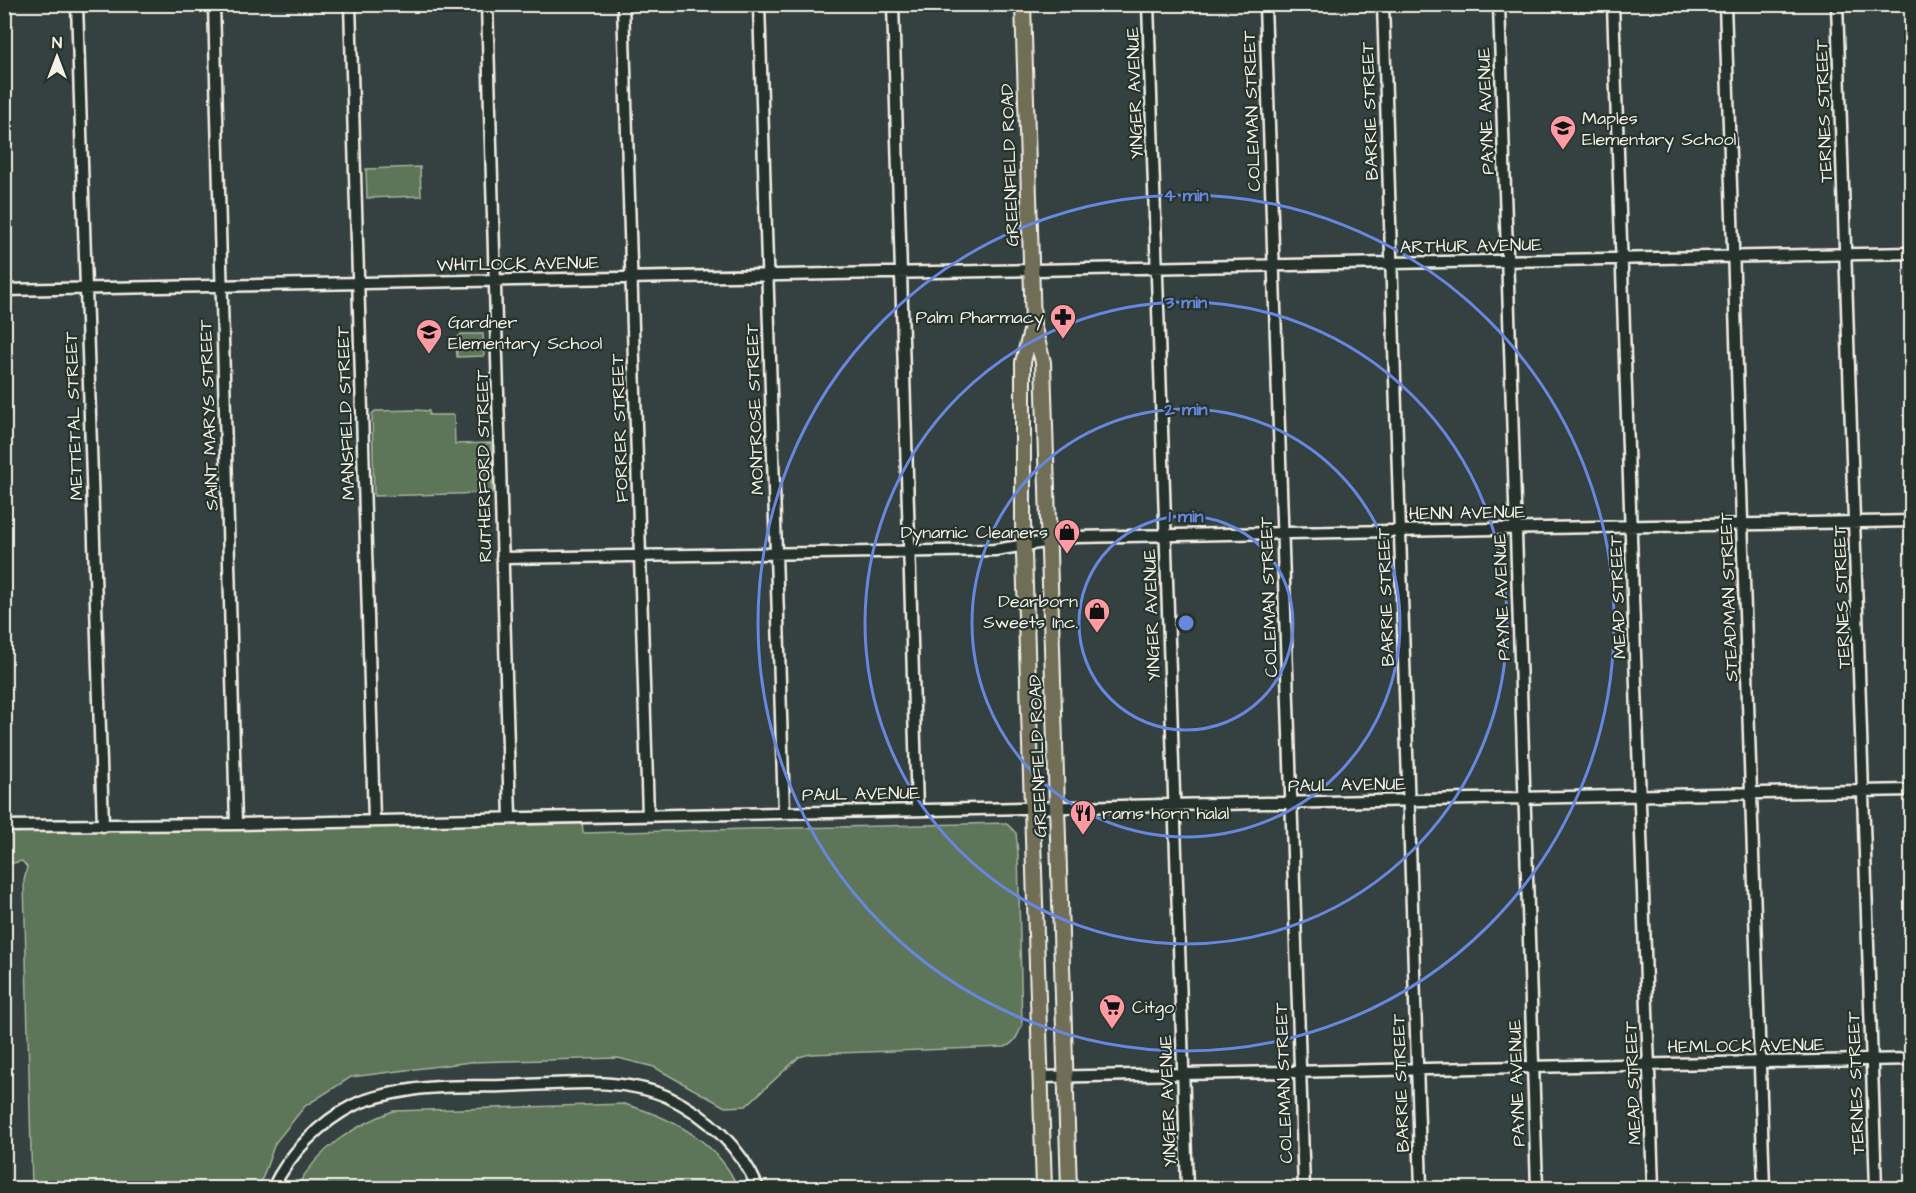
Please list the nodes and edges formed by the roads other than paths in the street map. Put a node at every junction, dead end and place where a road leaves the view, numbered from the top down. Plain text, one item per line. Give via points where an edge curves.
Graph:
1 (77, 4) edge
2 (214, 4) edge
3 (350, 4) edge
4 (487, 4) edge
5 (622, 4) edge
6 (759, 4) edge
7 (893, 4) edge
8 (1023, 4) edge
9 (1148, 4) edge
10 (1265, 4) edge
11 (1383, 4) edge
12 (1499, 4) edge
13 (1613, 4) edge
14 (1725, 4) edge
15 (1837, 4) edge
16 (1911, 253) edge
17 (1846, 255) junction
18 (1734, 257) junction
19 (1622, 259) junction
20 (1507, 261) junction
21 (1391, 264) junction
22 (1273, 266) junction
23 (1157, 269) junction
24 (1031, 271) junction
25 (902, 273) junction
26 (768, 276) junction
27 (631, 278) junction
28 (497, 281) junction
29 (359, 284) junction
30 (222, 286) junction
31 (87, 288) junction
32 (4, 290) edge
33 (1033, 325) junction
34 (1911, 521) edge
35 (1856, 522) junction
36 (1743, 524) junction
37 (1633, 526) junction
38 (1516, 528) junction
39 (1400, 531) junction
40 (1283, 533) junction
41 (1166, 535) junction
42 (1048, 541) junction
43 (1024, 546) junction
44 (909, 551) junction
45 (776, 554) junction
46 (640, 556) junction
47 (502, 558) junction
48 (1052, 649) junction
49 (1027, 650) junction
50 (1911, 790) edge
51 (1863, 791) junction
52 (1751, 793) junction
53 (1640, 795) junction
54 (1524, 797) junction
55 (1408, 800) junction
56 (1292, 802) junction
57 (1175, 805) junction
58 (1058, 807) junction
59 (1033, 808) junction
60 (917, 810) junction
61 (784, 812) junction
62 (648, 815) junction
63 (510, 818) junction
64 (374, 820) junction
65 (236, 824) junction
66 (4, 826) edge
67 (103, 826) junction
68 (1911, 1059) edge
69 (1872, 1060) junction
70 (1760, 1062) junction
71 (1649, 1064) junction
72 (1533, 1067) junction
73 (1417, 1070) junction
74 (1300, 1072) junction
75 (1184, 1074) junction
76 (1041, 1077) junction
77 (1065, 1077) junction
78 (273, 1188) edge
79 (758, 1188) edge
80 (1044, 1188) edge
81 (1069, 1188) edge
82 (1187, 1188) edge
83 (1304, 1188) edge
84 (1420, 1188) edge
85 (1537, 1188) edge
86 (1653, 1188) edge
87 (1764, 1188) edge
88 (1876, 1188) edge

1 - 31 street, METTETAL STREET
2 - 30 street, SAINT MARYS STREET
3 - 29 street, MANSFIELD STREET
4 - 28 street, RUTHERFORD STREET
5 - 27 street, FORRER STREET
6 - 26 street, MONTROSE STREET
7 - 25 street
8 - 24 main road, GREENFIELD ROAD
9 - 23 street, YINGER AVENUE
10 - 22 street, COLEMAN STREET
11 - 21 street, BARRIE STREET
12 - 20 street, PAYNE AVENUE
13 - 19 street, MEAD STREET
14 - 18 street, STEADMAN STREET
15 - 17 street, TERNES STREET
16 - 17 street, ARTHUR AVENUE
17 - 18 street, ARTHUR AVENUE
17 - 35 street, TERNES STREET
18 - 19 street, ARTHUR AVENUE
18 - 36 street, STEADMAN STREET
19 - 20 street, ARTHUR AVENUE
19 - 37 street, MEAD STREET
20 - 21 street, ARTHUR AVENUE
20 - 38 street, PAYNE AVENUE
21 - 22 street, ARTHUR AVENUE
21 - 39 street, BARRIE STREET
22 - 23 street, ARTHUR AVENUE
22 - 40 street, COLEMAN STREET
23 - 24 street, ARTHUR AVENUE
23 - 41 street, YINGER AVENUE
24 - 25 street, WHITLOCK AVENUE
24 - 33 main road, GREENFIELD ROAD
25 - 26 street, WHITLOCK AVENUE
25 - 44 street
26 - 27 street, WHITLOCK AVENUE
26 - 45 street, MONTROSE STREET
27 - 28 street, WHITLOCK AVENUE
27 - 46 street, FORRER STREET
28 - 29 street, WHITLOCK AVENUE
28 - 47 street, RUTHERFORD STREET
29 - 30 street, WHITLOCK AVENUE
29 - 64 street, MANSFIELD STREET
30 - 31 street, WHITLOCK AVENUE
30 - 65 street, SAINT MARYS STREET
31 - 32 street, WHITLOCK AVENUE
31 - 67 street, METTETAL STREET
33 - 42 main road, GREENFIELD ROAD via 1043,362
33 - 43 main road, GREENFIELD ROAD via 1023,362
34 - 35 street, HENN AVENUE
35 - 36 street, HENN AVENUE
35 - 51 street, TERNES STREET
36 - 37 street, HENN AVENUE
36 - 52 street, STEADMAN STREET
37 - 38 street, HENN AVENUE
37 - 53 street, MEAD STREET
38 - 39 street, HENN AVENUE
38 - 54 street, PAYNE AVENUE
39 - 40 street, HENN AVENUE
39 - 55 street, BARRIE STREET
40 - 41 street, HENN AVENUE
40 - 56 street, COLEMAN STREET
41 - 42 street, HENN AVENUE
41 - 57 street, YINGER AVENUE
42 - 43 street, HENN AVENUE
42 - 48 main road, GREENFIELD ROAD
43 - 44 street, HENN AVENUE
43 - 49 main road, GREENFIELD ROAD
44 - 45 street, HENN AVENUE
44 - 60 street
45 - 46 street, HENN AVENUE
45 - 61 street, MONTROSE STREET
46 - 47 street, HENN AVENUE
46 - 62 street, FORRER STREET
47 - 63 street, RUTHERFORD STREET
48 - 49 main road
48 - 58 main road, GREENFIELD ROAD
49 - 59 main road, GREENFIELD ROAD
50 - 51 street, PAUL AVENUE
51 - 52 street, PAUL AVENUE
51 - 69 street, TERNES STREET
52 - 53 street, PAUL AVENUE
52 - 70 street, STEADMAN STREET
53 - 54 street, PAUL AVENUE
53 - 71 street, MEAD STREET
54 - 55 street, PAUL AVENUE
54 - 72 street, PAYNE AVENUE
55 - 56 street, PAUL AVENUE
55 - 73 street, BARRIE STREET
56 - 57 street, PAUL AVENUE
56 - 74 street, COLEMAN STREET
57 - 58 street, PAUL AVENUE
57 - 75 street, YINGER AVENUE
58 - 59 street, PAUL AVENUE
58 - 77 main road, GREENFIELD ROAD
59 - 60 street, PAUL AVENUE
59 - 76 main road, GREENFIELD ROAD
60 - 61 street, PAUL AVENUE
61 - 62 street, PAUL AVENUE
62 - 63 street, PAUL AVENUE
63 - 64 street, PAUL AVENUE
64 - 65 street, PAUL AVENUE
65 - 67 street, PAUL AVENUE
66 - 67 street, PAUL AVENUE
68 - 69 street, HEMLOCK AVENUE
69 - 70 street, HEMLOCK AVENUE
69 - 88 street, TERNES STREET
70 - 71 street, HEMLOCK AVENUE
70 - 87 street, STEADMAN STREET
71 - 72 street, HEMLOCK AVENUE
71 - 86 street, MEAD STREET
72 - 73 street, HEMLOCK AVENUE
72 - 85 street, PAYNE AVENUE
73 - 74 street, HEMLOCK AVENUE
73 - 84 street, BARRIE STREET
74 - 75 street, HEMLOCK AVENUE
74 - 83 street, COLEMAN STREET
75 - 77 street, HEMLOCK AVENUE
75 - 82 street, YINGER AVENUE
76 - 77 street, HEMLOCK AVENUE
76 - 80 main road, GREENFIELD ROAD
77 - 81 main road, GREENFIELD ROAD
78 - 79 street via 295,1153 321,1127 354,1105 385,1095 451,1087 602,1085 666,1096 701,1115 730,1142

